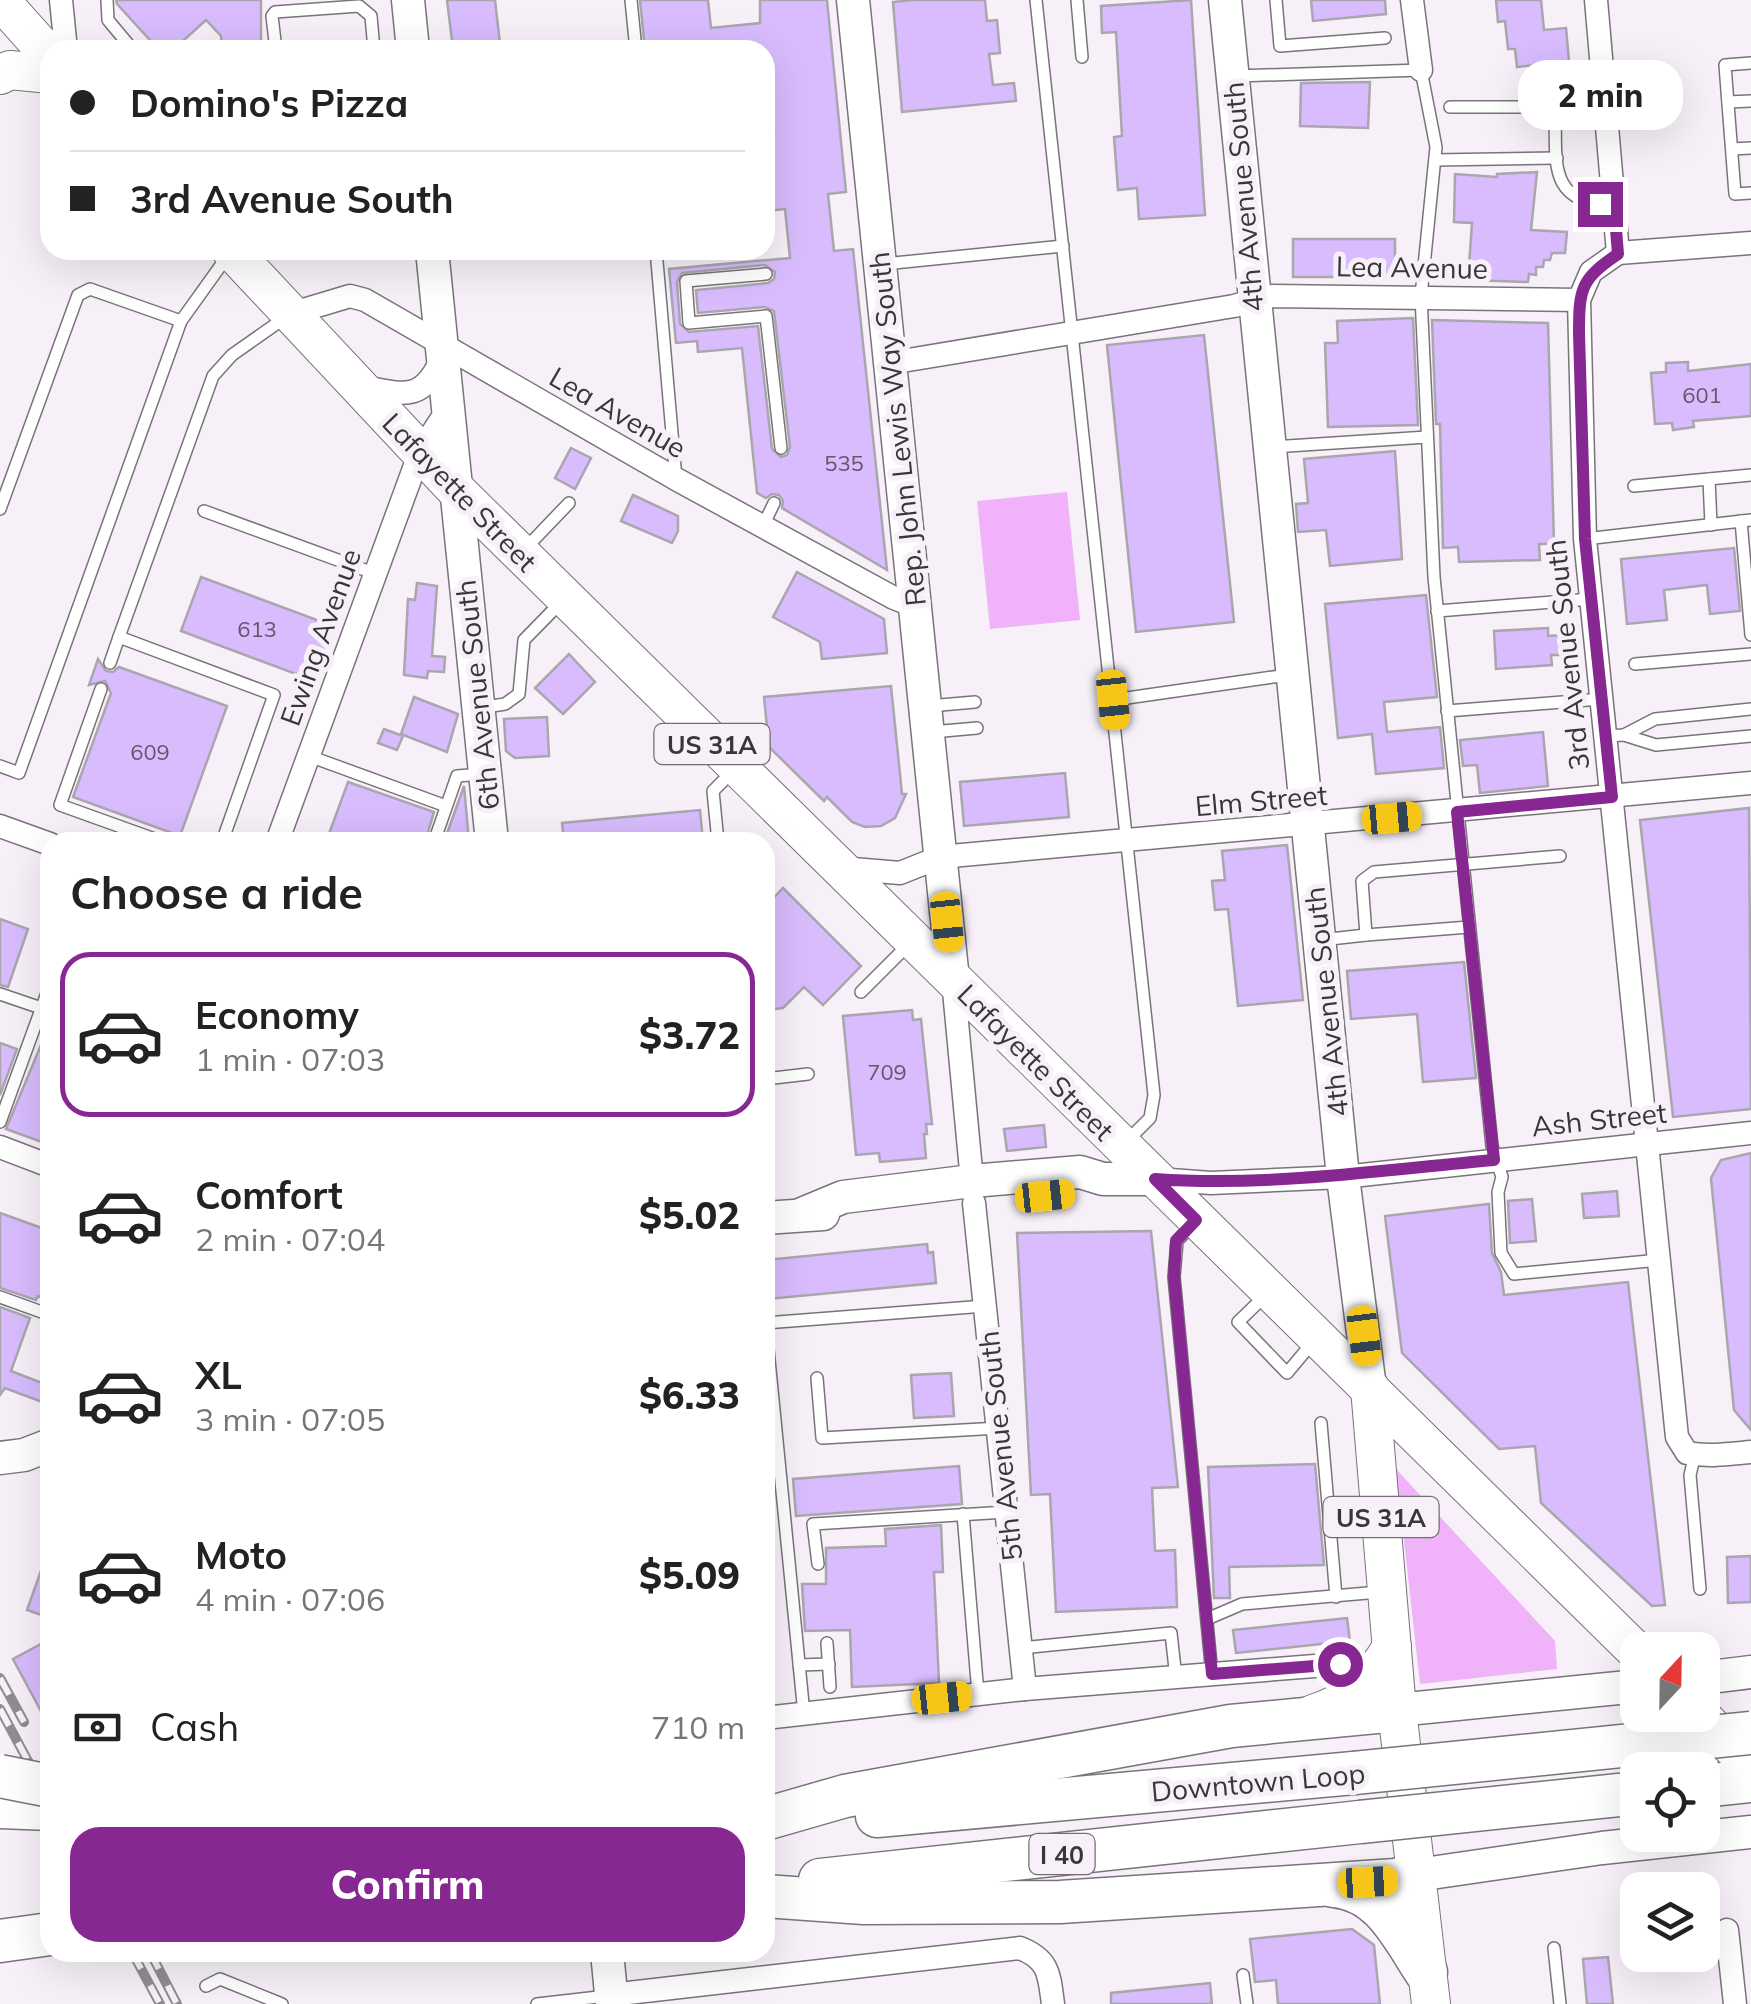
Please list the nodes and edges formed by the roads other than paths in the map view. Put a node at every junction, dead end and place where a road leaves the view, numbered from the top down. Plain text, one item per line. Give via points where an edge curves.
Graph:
1 (107, 0) edge
2 (408, 0) edge
3 (631, 0) edge
4 (853, 0) edge
5 (1036, 0) edge
6 (1077, 0) edge
7 (1225, 0) edge
8 (1276, 0) edge
9 (1412, 0) edge
10 (1596, 0) edge
11 (62, 2) edge
12 (6, 10) edge
13 (1384, 38) dead end
14 (65, 40) edge
15 (124, 40) edge
16 (275, 40) edge
17 (373, 40) edge
18 (412, 40) edge
19 (635, 40) edge
20 (40, 46) edge
21 (1082, 57) dead end
22 (1751, 63) edge
23 (1421, 70) junction
24 (40, 73) edge
25 (0, 75) edge
26 (1232, 76) junction
27 (1751, 100) edge
28 (1728, 102) junction
29 (1450, 107) dead end
30 (1751, 148) edge
31 (1732, 149) junction
32 (1557, 158) junction
33 (1435, 160) junction
34 (1751, 193) edge
35 (1614, 205) junction
36 (1751, 243) edge
37 (1063, 246) junction
38 (1618, 254) junction
39 (235, 260) edge
40 (247, 260) edge
41 (433, 260) edge
42 (657, 260) edge
43 (880, 264) junction
44 (766, 274) dead end
45 (1420, 296) junction
46 (1253, 300) junction
47 (1579, 300) junction
48 (290, 314) junction
49 (181, 321) junction
50 (1072, 332) junction
51 (442, 351) junction
52 (890, 363) junction
53 (358, 386) junction
54 (448, 409) junction
55 (1427, 437) junction
56 (1268, 447) junction
57 (780, 448) dead end
58 (420, 452) junction
59 (1751, 475) edge
60 (676, 480) junction
61 (1709, 480) junction
62 (1634, 486) dead end
63 (457, 492) junction
64 (774, 503) dead end
65 (569, 504) dead end
66 (0, 509) edge
67 (204, 510) dead end
68 (1746, 521) edge
69 (1712, 525) junction
70 (763, 527) junction
71 (1585, 539) junction
72 (520, 554) junction
73 (376, 574) junction
74 (564, 598) junction
75 (1591, 598) junction
76 (914, 606) junction
77 (1437, 610) junction
78 (1751, 635) edge
79 (119, 637) junction
80 (1751, 654) edge
81 (110, 664) dead end
82 (1635, 664) dead end
83 (1292, 675) junction
84 (101, 689) dead end
85 (1601, 699) junction
86 (1113, 700) junction
87 (975, 702) dead end
88 (477, 708) junction
89 (1751, 709) edge
90 (1447, 711) junction
91 (926, 719) junction
92 (977, 728) dead end
93 (1614, 736) junction
94 (1751, 736) edge
95 (308, 756) junction
96 (0, 766) edge
97 (736, 768) junction
98 (485, 774) junction
99 (1751, 783) edge
100 (1612, 797) junction
101 (446, 806) junction
102 (1457, 812) junction
103 (0, 826) edge
104 (1308, 826) junction
105 (136, 832) edge
106 (226, 832) edge
107 (281, 832) edge
108 (437, 832) edge
109 (491, 832) edge
110 (717, 832) edge
111 (40, 840) edge
112 (1129, 841) junction
113 (1560, 856) dead end
114 (940, 857) junction
115 (1462, 863) junction
116 (838, 868) junction
117 (1469, 926) junction
118 (1366, 935) junction
119 (1320, 940) junction
120 (912, 941) junction
121 (952, 980) junction
122 (860, 992) dead end
123 (0, 994) edge
124 (40, 1007) edge
125 (40, 1024) edge
126 (808, 1074) dead end
127 (775, 1078) edge
128 (0, 1122) edge
129 (1751, 1133) edge
130 (1649, 1144) junction
131 (1121, 1146) junction
132 (0, 1147) edge
133 (1494, 1160) junction
134 (40, 1162) edge
135 (1343, 1177) junction
136 (1155, 1179) junction
137 (973, 1192) junction
138 (775, 1217) edge
139 (1196, 1220) junction
140 (1660, 1260) junction
141 (0, 1297) edge
142 (985, 1306) junction
143 (40, 1311) edge
144 (775, 1320) edge
145 (817, 1378) dead end
146 (1370, 1388) junction
147 (775, 1422) edge
148 (1321, 1423) dead end
149 (999, 1428) junction
150 (40, 1449) edge
151 (1751, 1452) edge
152 (1695, 1454) junction
153 (0, 1458) edge
154 (1006, 1512) junction
155 (964, 1514) junction
156 (818, 1564) dead end
157 (1700, 1589) dead end
158 (1387, 1590) junction
159 (1336, 1597) junction
160 (1207, 1619) junction
161 (1620, 1635) edge
162 (827, 1643) dead end
163 (1392, 1647) junction
164 (1021, 1648) junction
165 (829, 1664) junction
166 (1340, 1664) dead end
167 (799, 1666) junction
168 (1748, 1673) edge
169 (1212, 1674) junction
170 (1720, 1676) edge
171 (1176, 1678) junction
172 (830, 1687) dead end
173 (1620, 1688) edge
174 (1025, 1689) junction
175 (978, 1694) junction
176 (1397, 1710) junction
177 (804, 1714) junction
178 (775, 1717) edge
179 (1290, 1720) junction
180 (1717, 1732) edge
181 (1751, 1733) edge
182 (1751, 1766) edge
183 (0, 1776) edge
184 (1751, 1781) edge
185 (40, 1784) edge
186 (1720, 1784) edge
187 (1620, 1795) edge
188 (0, 1807) edge
189 (40, 1809) edge
190 (775, 1815) edge
191 (775, 1825) edge
192 (1738, 1833) edge
193 (1417, 1875) junction
194 (775, 1885) edge
195 (1314, 1885) junction
196 (775, 1897) edge
197 (40, 1925) edge
198 (1727, 1930) dead end
199 (13, 1931) edge
200 (1554, 1948) dead end
201 (608, 1962) edge
202 (1243, 1975) dead end
203 (206, 1986) dead end
204 (1429, 1988) edge
205 (612, 2000) edge
206 (282, 2004) edge
207 (537, 2004) edge
208 (1052, 2004) edge
209 (1247, 2004) edge
210 (1560, 2004) edge
211 (1736, 2004) edge

1 - 15 lane via 108,20
2 - 18 street
3 - 19 lane
4 - 43 street, Rep. John Lewis Way South
5 - 37 lane
6 - 21 lane
7 - 26 street, 4th Avenue South
8 - 13 lane via 1280,46
9 - 23 street
10 - 35 street
11 - 14 street
12 - 20 main road
16 - 17 lane via 276,12 359,6 371,16
22 - 28 lane via 1725,65
23 - 26 lane
23 - 33 lane
24 - 25 main road
26 - 46 street, 4th Avenue South
27 - 28 lane
28 - 31 lane
29 - 32 lane via 1554,107
30 - 31 lane
31 - 34 lane via 1736,194
32 - 33 lane
32 - 35 lane via 1571,196
33 - 45 lane
35 - 38 street
36 - 38 street
37 - 43 lane
37 - 50 lane
38 - 47 street via 1591,272
39 - 49 lane
40 - 48 main road, Lafayette Street / US 31A
41 - 51 street, 6th Avenue South
42 - 60 lane
43 - 52 street, Rep. John Lewis Way South
44 - 57 lane via 686,281 690,323 766,316
45 - 46 street, Lea Avenue
45 - 47 street, Lea Avenue
45 - 55 lane
46 - 50 street, Lea Avenue
46 - 56 street, 4th Avenue South
47 - 71 street, 3rd Avenue South
48 - 51 street, Lea Avenue via 350,296
48 - 53 main road, Lafayette Street / US 31A
48 - 79 lane via 212,376
49 - 66 lane via 90,289 78,295
49 - 96 lane via 18,774
50 - 52 street, Lea Avenue
50 - 86 lane
51 - 53 street via 428,384 412,394
51 - 54 street, 6th Avenue South
51 - 60 street, Lea Avenue
52 - 76 street, Rep. John Lewis Way South
53 - 58 main road, Lafayette Street / US 31A
54 - 58 street, Ewing Avenue
54 - 63 street, 6th Avenue South
55 - 56 lane
55 - 77 lane
56 - 83 street, 4th Avenue South
58 - 63 main road, Lafayette Street / US 31A
58 - 73 street, Ewing Avenue
59 - 61 lane
60 - 70 street, Lea Avenue
61 - 62 lane
61 - 69 lane
63 - 72 main road, Lafayette Street / US 31A
63 - 88 street, 6th Avenue South
64 - 70 lane
65 - 72 lane
67 - 73 lane
68 - 69 lane
68 - 78 lane
69 - 71 lane
70 - 76 street, Lea Avenue
71 - 75 street, 3rd Avenue South
72 - 74 main road, Lafayette Street / US 31A
73 - 95 street, Ewing Avenue
74 - 88 lane via 524,640 519,694 506,704
74 - 97 main road, Lafayette Street / US 31A
75 - 77 lane
75 - 85 street, 3rd Avenue South
76 - 91 street, Rep. John Lewis Way South
77 - 90 lane
79 - 81 lane
79 - 106 lane via 274,695
80 - 82 lane
83 - 86 lane
83 - 104 street, 4th Avenue South
84 - 105 lane via 60,805
85 - 90 lane
85 - 93 street, 3rd Avenue South
86 - 112 lane
87 - 91 lane
88 - 98 street, 6th Avenue South
89 - 93 lane via 1655,719
90 - 102 lane
91 - 92 lane
91 - 114 street, Rep. John Lewis Way South
93 - 94 lane via 1656,745
93 - 100 street, 3rd Avenue South
95 - 101 lane
95 - 107 street, Ewing Avenue
97 - 110 lane via 713,792
97 - 116 main road, Lafayette Street / US 31A
98 - 101 lane via 457,776
98 - 109 street, 6th Avenue South
99 - 100 street, Elm Street
100 - 102 street, Elm Street
100 - 130 street, 3rd Avenue South
101 - 108 lane
102 - 104 street, Elm Street
102 - 115 lane
103 - 111 street
104 - 112 street, Elm Street
104 - 119 street, 4th Avenue South
112 - 114 street, Elm Street
112 - 131 lane via 1154,1106
113 - 115 lane
114 - 116 street, Elm Street via 900,873
114 - 121 street, 5th Avenue South
115 - 117 lane
115 - 118 lane via 1366,875
116 - 120 main road, Lafayette Street / US 31A
117 - 118 lane
117 - 133 lane
118 - 119 lane
119 - 135 street, 4th Avenue South
120 - 121 main road, Lafayette Street / US 31A
120 - 122 lane
121 - 131 main road, Lafayette Street / US 31A
121 - 137 street, 5th Avenue South
123 - 124 lane
125 - 128 lane
126 - 127 lane
129 - 130 street, Ash Street
130 - 133 street, Ash Street
130 - 140 street, 3rd Avenue South
131 - 136 main road, Lafayette Street / US 31A
132 - 134 street
133 - 135 street, Ash Street
133 - 140 lane via 1502,1178 1501,1253 1514,1274
135 - 136 street, Ash Street
135 - 146 street, 4th Avenue South
136 - 137 street via 1102,1179 1081,1192
136 - 139 main road, Lafayette Street / US 31A
137 - 138 street via 850,1215
137 - 142 street, 5th Avenue South
139 - 146 main road, Lafayette Street / US 31A
139 - 160 lane via 1176,1241 1174,1277
140 - 152 street, 3rd Avenue South via 1677,1438
141 - 143 lane
142 - 144 lane
142 - 149 street, 5th Avenue South
145 - 149 lane via 822,1438
146 - 158 main road, 4th Avenue South / US 31A
146 - 161 main road, Lafayette Street / US 31A
147 - 167 lane
148 - 159 lane
149 - 154 street, 5th Avenue South
150 - 153 street
151 - 152 street
152 - 157 lane via 1690,1475
154 - 155 lane
154 - 164 street, 5th Avenue South
155 - 156 lane via 812,1524
155 - 175 lane
158 - 159 lane
158 - 163 main road, 4th Avenue South / US 31A
159 - 160 lane via 1242,1604
160 - 169 lane
162 - 165 lane
163 - 176 main road, 4th Avenue South / US 31A
163 - 179 main road via 1360,1691
164 - 171 lane via 1170,1634
164 - 174 street, 5th Avenue South
165 - 167 lane
165 - 172 lane
166 - 169 street
167 - 177 lane
168 - 170 street
169 - 171 street
171 - 174 street
173 - 176 street
174 - 175 street
175 - 177 street
176 - 179 highway
176 - 193 main road, 4th Avenue South / US 31A
177 - 178 street
179 - 190 highway via 845,1796
180 - 182 main road
181 - 191 highway, Downtown Loop / I 40, bridge
183 - 185 highway, bridge
184 - 186 highway
187 - 194 highway, Downtown Loop / I 40, bridge
188 - 189 highway
192 - 193 street
193 - 195 highway
193 - 204 main road, 4th Avenue South / US 31A
195 - 196 highway via 1060,1902 864,1904
195 - 204 highway via 1370,1896
197 - 199 highway
198 - 211 street
200 - 210 lane
201 - 205 street
202 - 209 lane
203 - 206 lane via 220,1979
205 - 207 lane
205 - 208 street via 1020,1948 1044,1965

